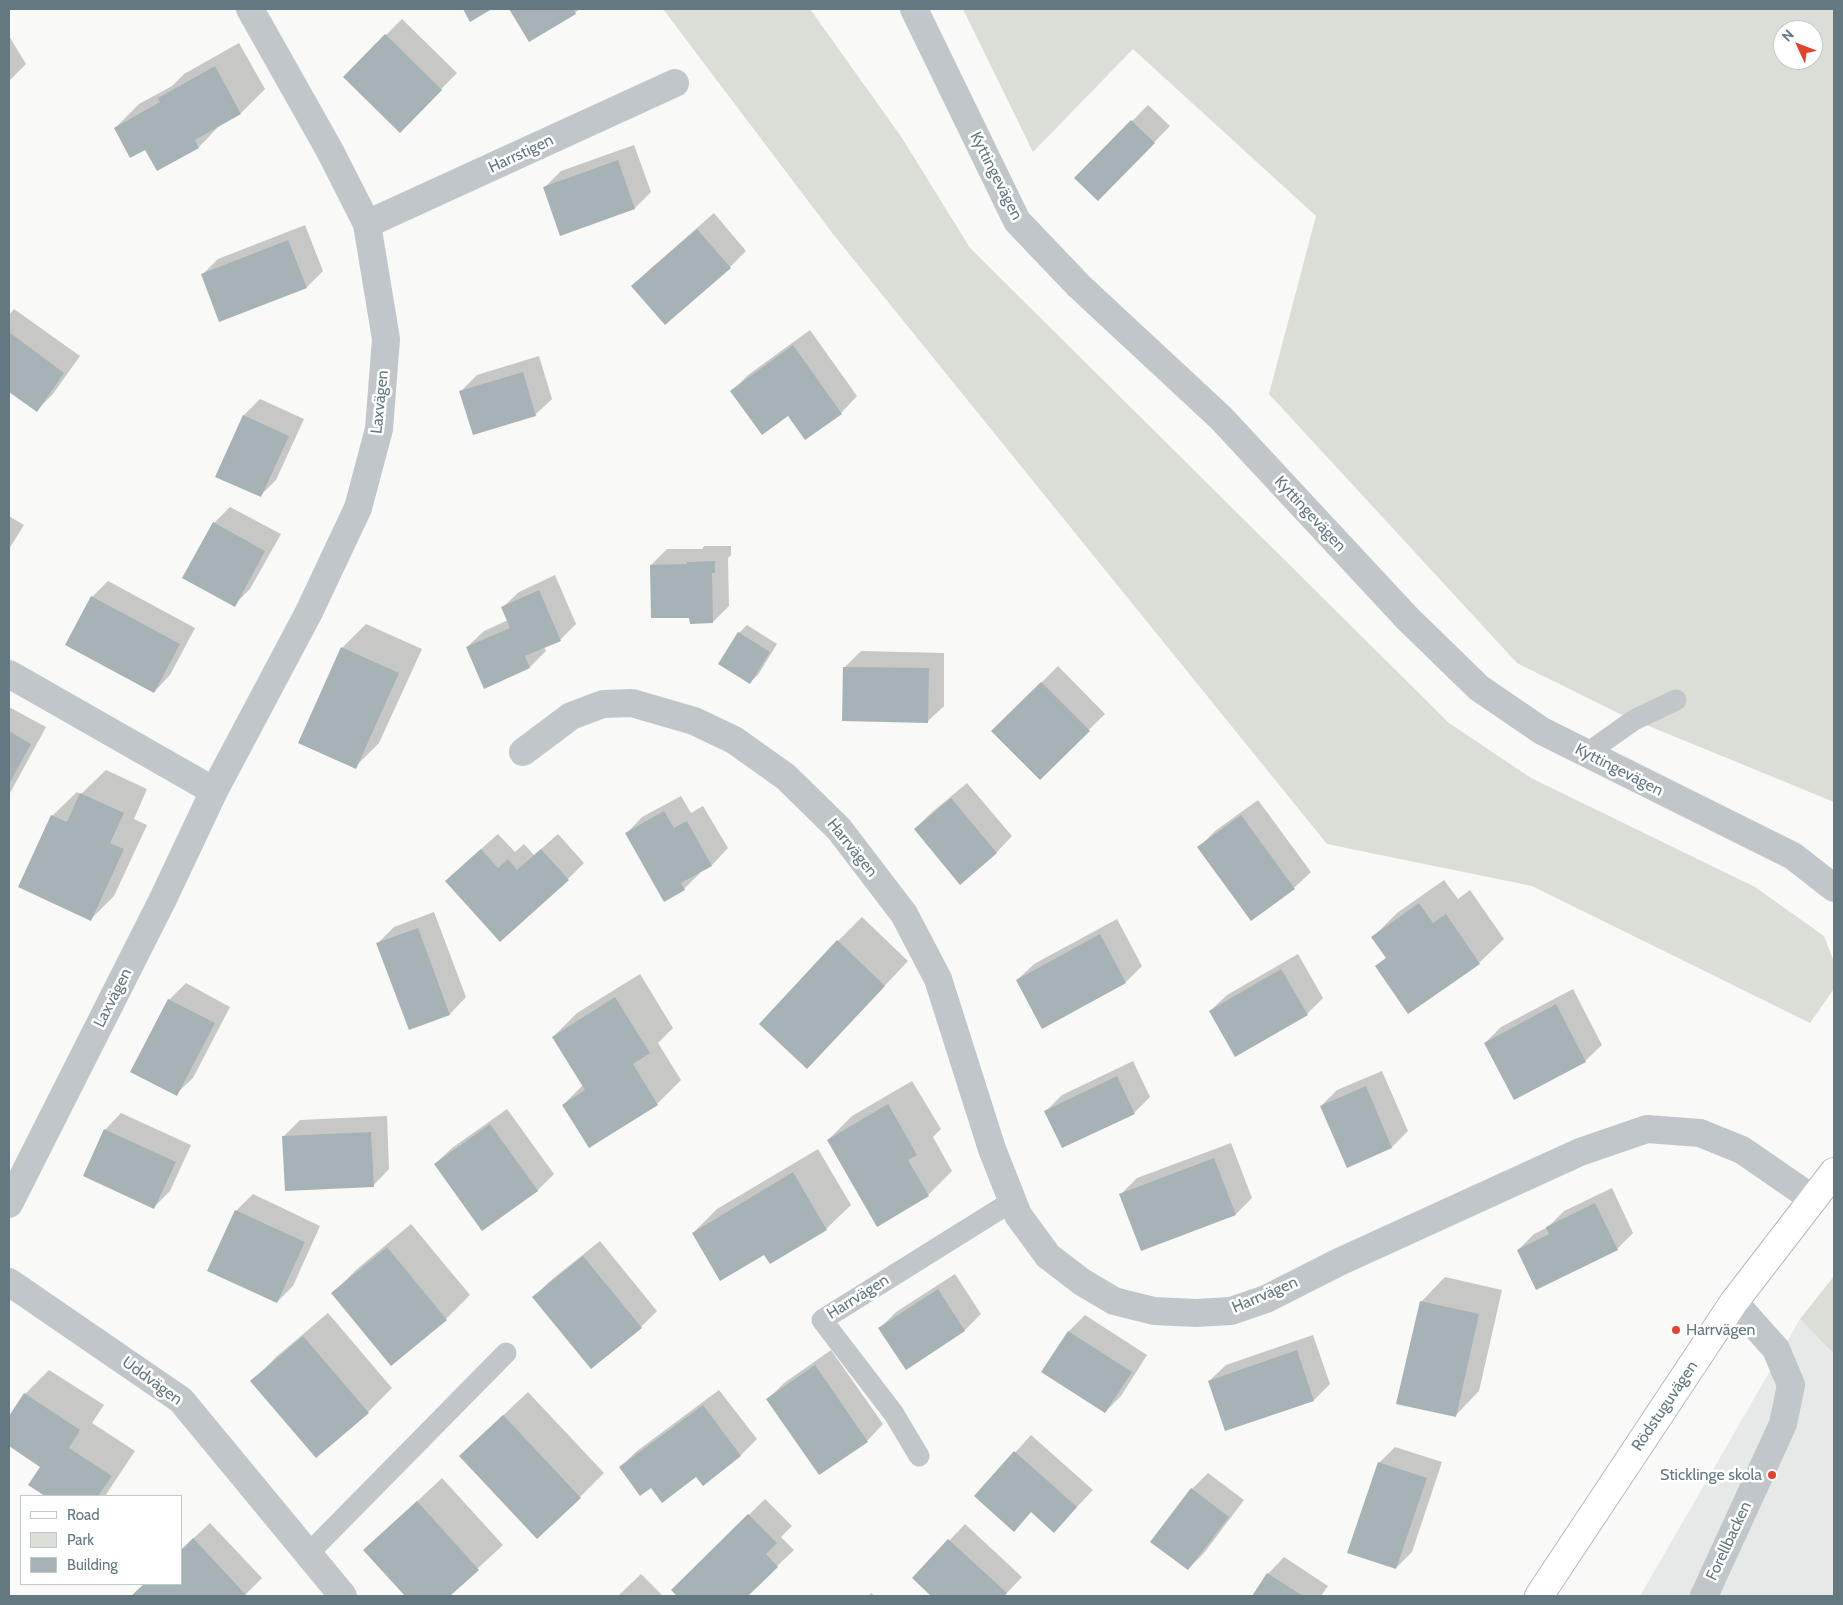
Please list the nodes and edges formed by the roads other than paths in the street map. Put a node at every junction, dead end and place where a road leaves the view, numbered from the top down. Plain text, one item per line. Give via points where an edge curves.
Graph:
1 (250, 9) edge
2 (914, 9) edge
3 (675, 83) dead end
4 (367, 224) junction
5 (9, 674) edge
6 (1676, 700) dead end
7 (523, 752) dead end
8 (1586, 754) junction
9 (214, 791) junction
10 (1834, 888) edge
11 (1834, 1172) edge
12 (1813, 1199) junction
13 (1012, 1202) junction
14 (9, 1204) edge
15 (9, 1282) edge
16 (1734, 1302) junction
17 (506, 1354) dead end
18 (919, 1456) dead end
19 (309, 1553) junction
20 (343, 1596) edge
21 (1539, 1596) edge
22 (1704, 1596) edge

1 - 4 street, Laxvägen
2 - 8 street, Kyttingevägen via 1017,221 1079,286 1221,418 1408,619 1479,688 1542,731
3 - 4 street, Harrstigen
4 - 9 street, Laxvägen via 386,339 378,430 358,508 309,612
5 - 9 street
6 - 8 lane via 1634,720
7 - 13 street, Harrvägen via 571,716 603,704 632,704 694,721 734,740 786,777 839,829 904,914 938,979
8 - 10 street, Kyttingevägen via 1793,856
9 - 14 street, Laxvägen
11 - 12 street, Rödstuguvägen
12 - 13 street, Harrvägen via 1742,1150 1700,1133 1647,1129 1580,1152 1266,1298 1231,1312 1196,1314 1154,1311 1114,1301 1082,1282 1048,1256
12 - 16 street, Rödstuguvägen
13 - 18 lane, Harrvägen via 822,1320 894,1414
15 - 19 street, Uddvägen via 181,1400
16 - 21 street, Rödstuguvägen
16 - 22 street, Forellbacken via 1776,1349 1791,1385 1783,1424
17 - 19 lane
19 - 20 street, Uddvägen

